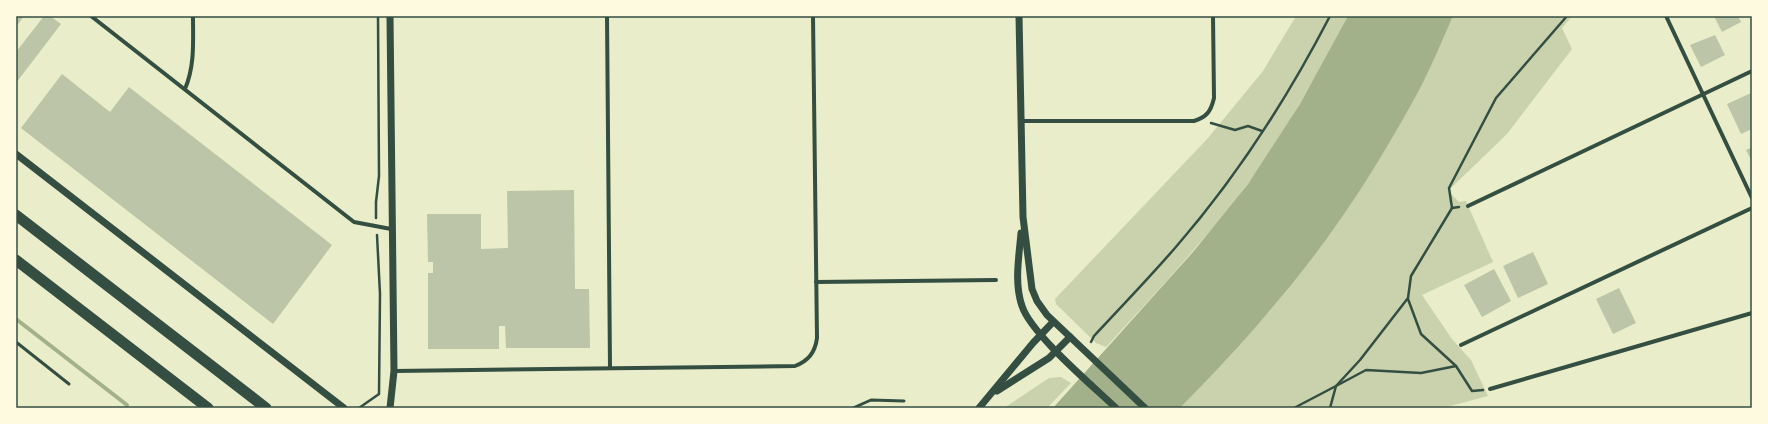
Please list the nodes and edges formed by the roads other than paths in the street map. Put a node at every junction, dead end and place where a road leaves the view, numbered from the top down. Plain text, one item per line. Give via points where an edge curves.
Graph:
1 (91, 16) edge
2 (193, 16) edge
3 (390, 16) edge
4 (607, 16) edge
5 (813, 16) edge
6 (1019, 16) edge
7 (1213, 16) edge
8 (1666, 16) edge
9 (1752, 71) edge
10 (185, 90) junction
11 (1703, 94) junction
12 (1020, 121) junction
13 (16, 154) edge
14 (1752, 198) edge
15 (1468, 206) road end
16 (1752, 208) edge
17 (16, 215) edge
18 (1023, 217) junction
19 (391, 228) junction
20 (16, 260) edge
21 (996, 280) dead end
22 (816, 282) junction
23 (1752, 313) edge
24 (1053, 322) junction
25 (1040, 335) junction
26 (1070, 338) junction
27 (16, 342) edge
28 (1461, 345) dead end
29 (1057, 351) junction
30 (610, 368) junction
31 (394, 371) junction
32 (70, 384) dead end
33 (1490, 389) road end
34 (992, 394) junction
35 (904, 401) dead end
36 (208, 408) edge
37 (266, 408) edge
38 (344, 408) edge
39 (390, 408) edge
40 (853, 408) edge
41 (979, 408) edge
42 (1116, 408) edge
43 (1145, 408) edge

1 - 10 street
2 - 10 street via 194,60
3 - 19 street
4 - 30 street
5 - 22 street
6 - 12 street
7 - 12 street via 1214,98 1212,108 1205,118 1194,121
8 - 11 street
9 - 11 street
10 - 19 street via 354,222
11 - 14 street
11 - 15 street
12 - 18 street
13 - 38 street
16 - 28 street
17 - 37 highway
18 - 24 street via 1032,289 1042,310
18 - 25 street via 1019,293 1022,307
19 - 31 street
20 - 36 highway
21 - 22 street
22 - 30 street via 816,347 801,364
23 - 33 street
24 - 25 street
24 - 26 street
25 - 29 street
25 - 34 street
26 - 29 street
26 - 43 street
27 - 32 lane
29 - 34 street
29 - 42 street
30 - 31 street
31 - 39 street
34 - 41 street
35 - 40 lane via 871,400

